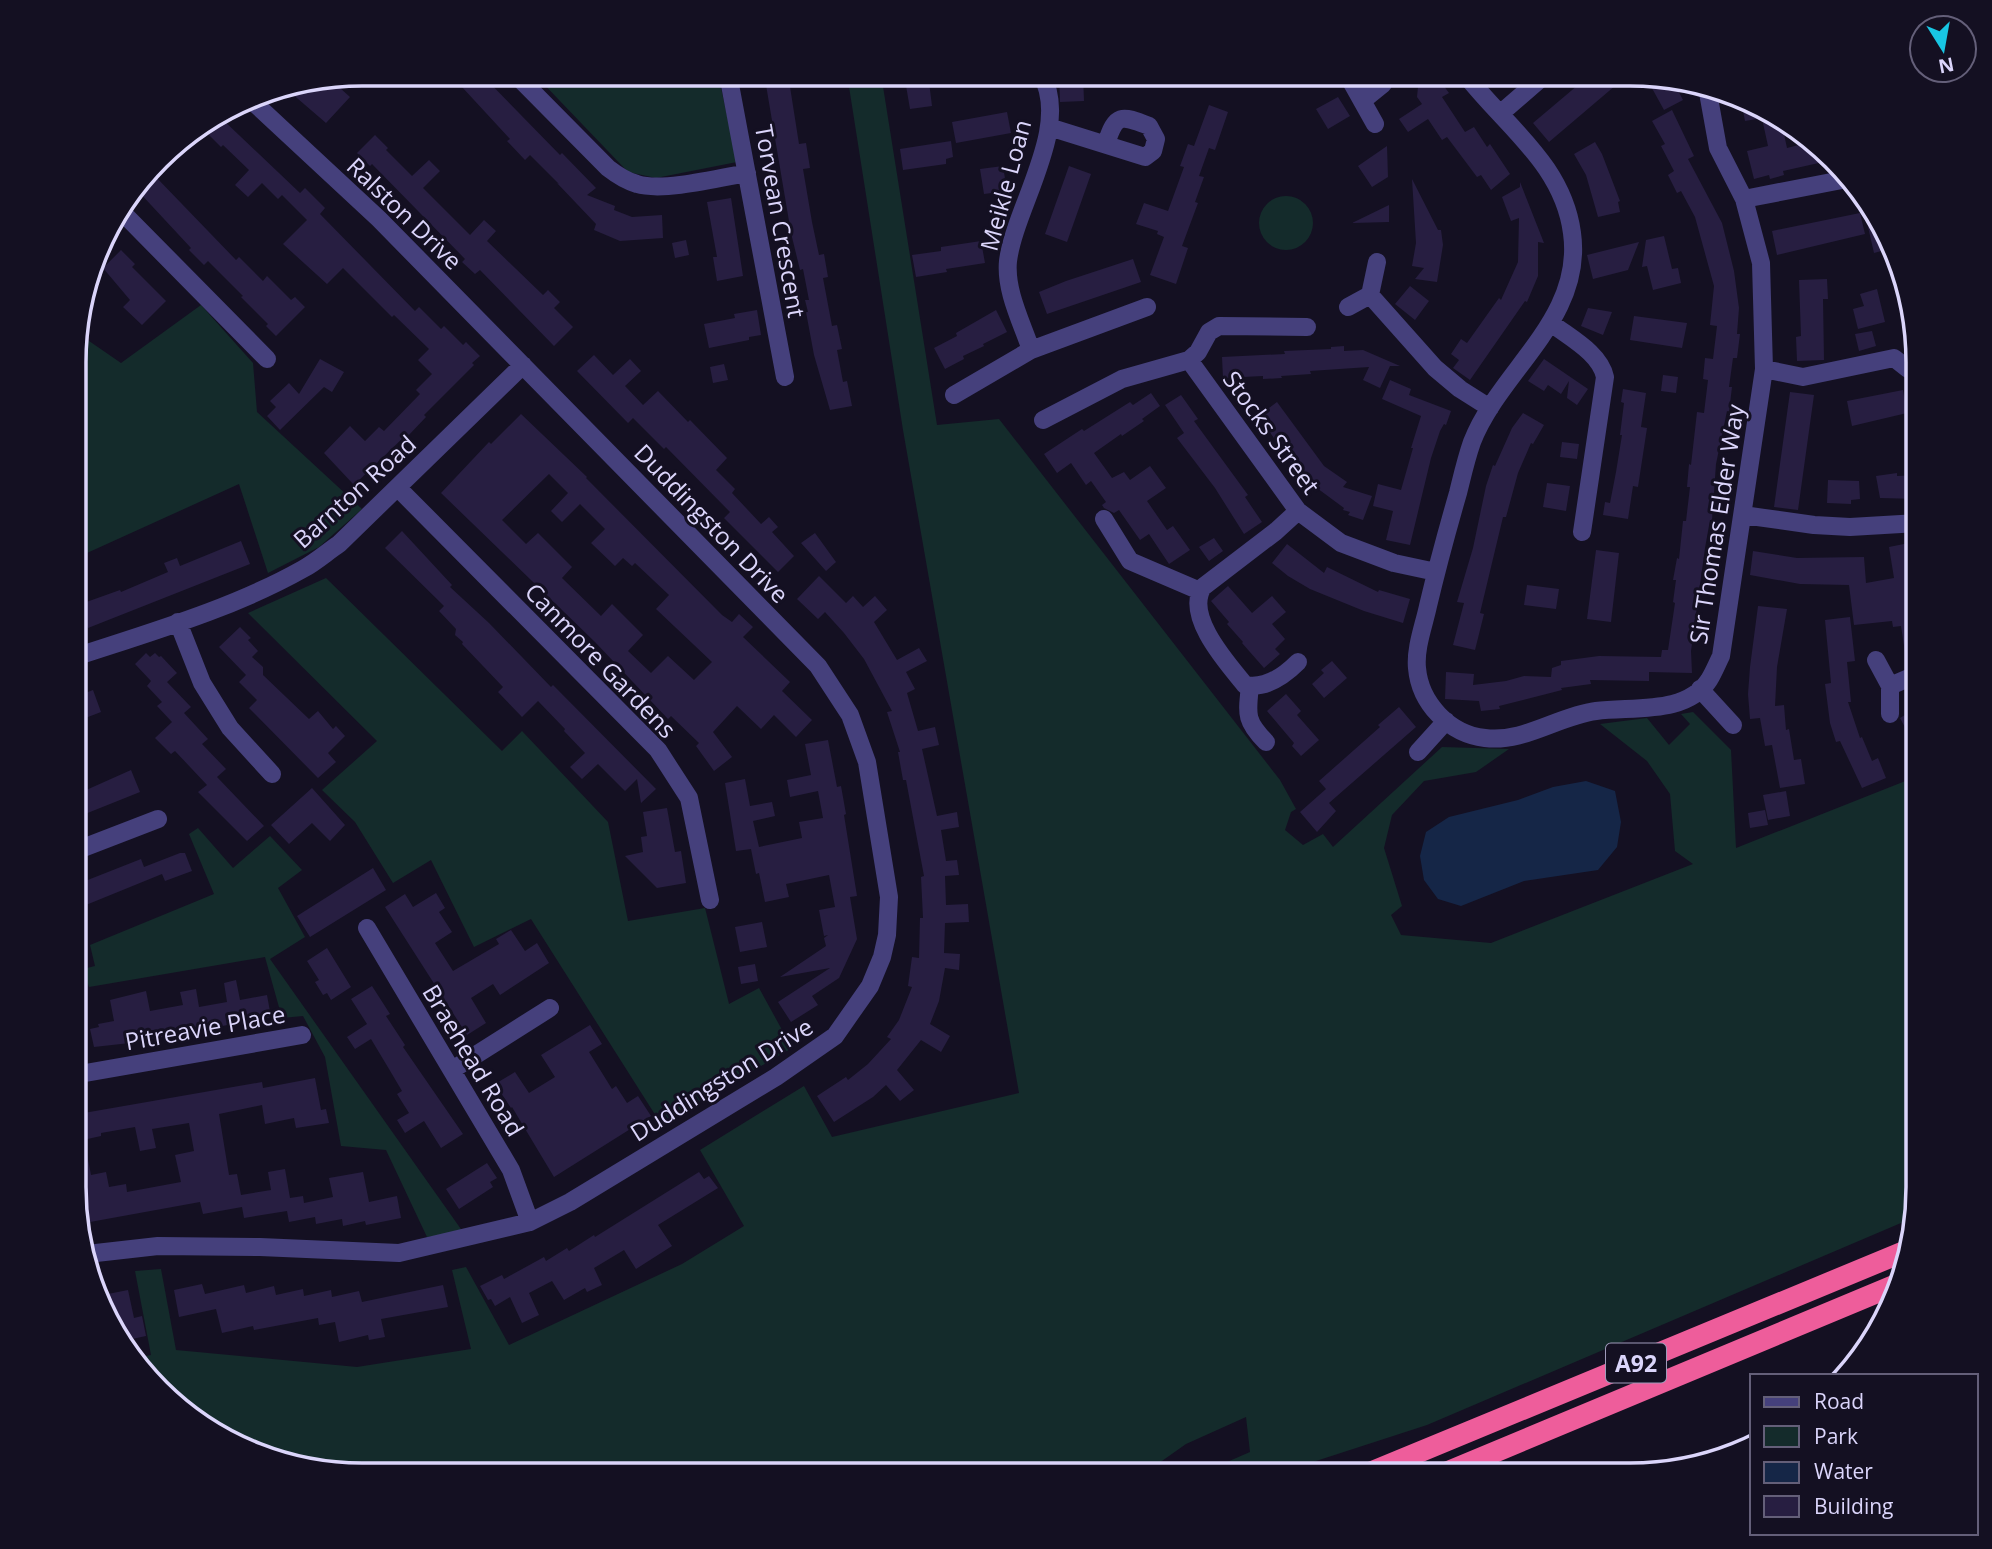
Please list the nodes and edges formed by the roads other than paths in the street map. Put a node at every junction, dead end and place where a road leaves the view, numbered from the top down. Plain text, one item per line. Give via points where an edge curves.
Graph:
1 (529, 86) edge
2 (731, 86) edge
3 (1047, 86) edge
4 (1354, 86) edge
5 (1380, 86) edge
6 (1474, 86) edge
7 (1532, 86) edge
8 (1709, 97) edge
9 (1362, 101) junction
10 (258, 106) edge
11 (1501, 113) junction
12 (1375, 124) dead end
13 (1049, 127) junction
14 (1106, 144) dead end
15 (747, 173) junction
16 (1839, 181) edge
17 (1744, 199) junction
18 (127, 217) edge
19 (1377, 262) dead end
20 (1370, 296) junction
21 (1147, 307) dead end
22 (1348, 307) dead end
23 (1551, 323) junction
24 (1307, 327) dead end
25 (1031, 350) junction
26 (267, 359) dead end
27 (1189, 360) junction
28 (523, 365) junction
29 (1906, 367) edge
30 (1764, 369) junction
31 (785, 377) dead end
32 (954, 395) dead end
33 (1490, 408) junction
34 (1043, 420) dead end
35 (398, 488) junction
36 (1297, 511) junction
37 (1743, 515) junction
38 (1104, 519) dead end
39 (1906, 524) edge
40 (1582, 532) dead end
41 (1436, 572) junction
42 (1200, 591) junction
43 (178, 622) junction
44 (86, 653) edge
45 (1876, 660) dead end
46 (1298, 662) dead end
47 (1906, 679) edge
48 (1250, 686) junction
49 (1890, 686) junction
50 (1700, 689) junction
51 (1890, 714) dead end
52 (1446, 721) junction
53 (1733, 725) dead end
54 (1266, 742) dead end
55 (1418, 752) dead end
56 (272, 774) dead end
57 (158, 819) dead end
58 (86, 847) edge
59 (710, 900) dead end
60 (367, 928) dead end
61 (550, 1008) dead end
62 (302, 1035) dead end
63 (452, 1070) junction
64 (86, 1073) edge
65 (530, 1222) junction
66 (94, 1253) edge
67 (1898, 1255) edge
68 (1887, 1288) edge
69 (1393, 1463) edge
70 (1469, 1463) edge

1 - 15 street via 624,180 660,187
2 - 15 street, Torvean Crescent
3 - 13 street, Meikle Loan
4 - 9 street
5 - 9 street
6 - 11 street
7 - 11 street
8 - 17 street, Sir Thomas Elder Way via 1718,148
9 - 12 street
10 - 28 street, Ralston Drive via 379,219
11 - 23 street via 1556,180 1573,234 1569,288
13 - 14 street
13 - 25 street, Meikle Loan via 1008,263 1011,290
15 - 31 street, Torvean Crescent
16 - 17 street
17 - 30 street, Sir Thomas Elder Way via 1761,263
18 - 26 street
19 - 20 street
20 - 22 street
20 - 33 street via 1435,368
21 - 25 street
23 - 33 street
23 - 40 street via 1597,359 1605,377
24 - 27 street, Stocks Street via 1219,326 1209,332
25 - 32 street
27 - 34 street, Stocks Street via 1122,379
27 - 36 street, Stocks Street
28 - 35 street, Barnton Road
28 - 65 street, Duddingston Drive via 818,666 850,715 867,762 889,897 882,957 870,986 835,1035 776,1077
29 - 30 street via 1894,358 1803,377
30 - 37 street, Sir Thomas Elder Way
33 - 41 street via 1472,442
35 - 43 street, Barnton Road via 339,544 304,568
35 - 59 street, Canmore Gardens via 658,750 689,799
36 - 41 street, Stocks Street via 1341,543 1366,554
36 - 42 street
37 - 39 street via 1814,526
37 - 50 street, Sir Thomas Elder Way via 1721,656
38 - 42 street via 1129,561
41 - 52 street via 1416,665 1422,692
42 - 48 street via 1201,620 1208,639
43 - 44 street, Barnton Road
43 - 56 street via 202,682 223,717
45 - 49 street
46 - 48 street via 1280,677
47 - 49 street
48 - 54 street via 1248,720
49 - 51 street
50 - 52 street via 1673,704 1587,713 1512,738 1469,735
50 - 53 street
52 - 55 street
57 - 58 street
60 - 63 street, Braehead Road
61 - 63 street
62 - 64 street, Pitreavie Place
63 - 65 street, Braehead Road via 511,1170
65 - 66 street, Duddingston Drive via 399,1253 158,1246
67 - 69 highway, A92
68 - 70 highway, A92

